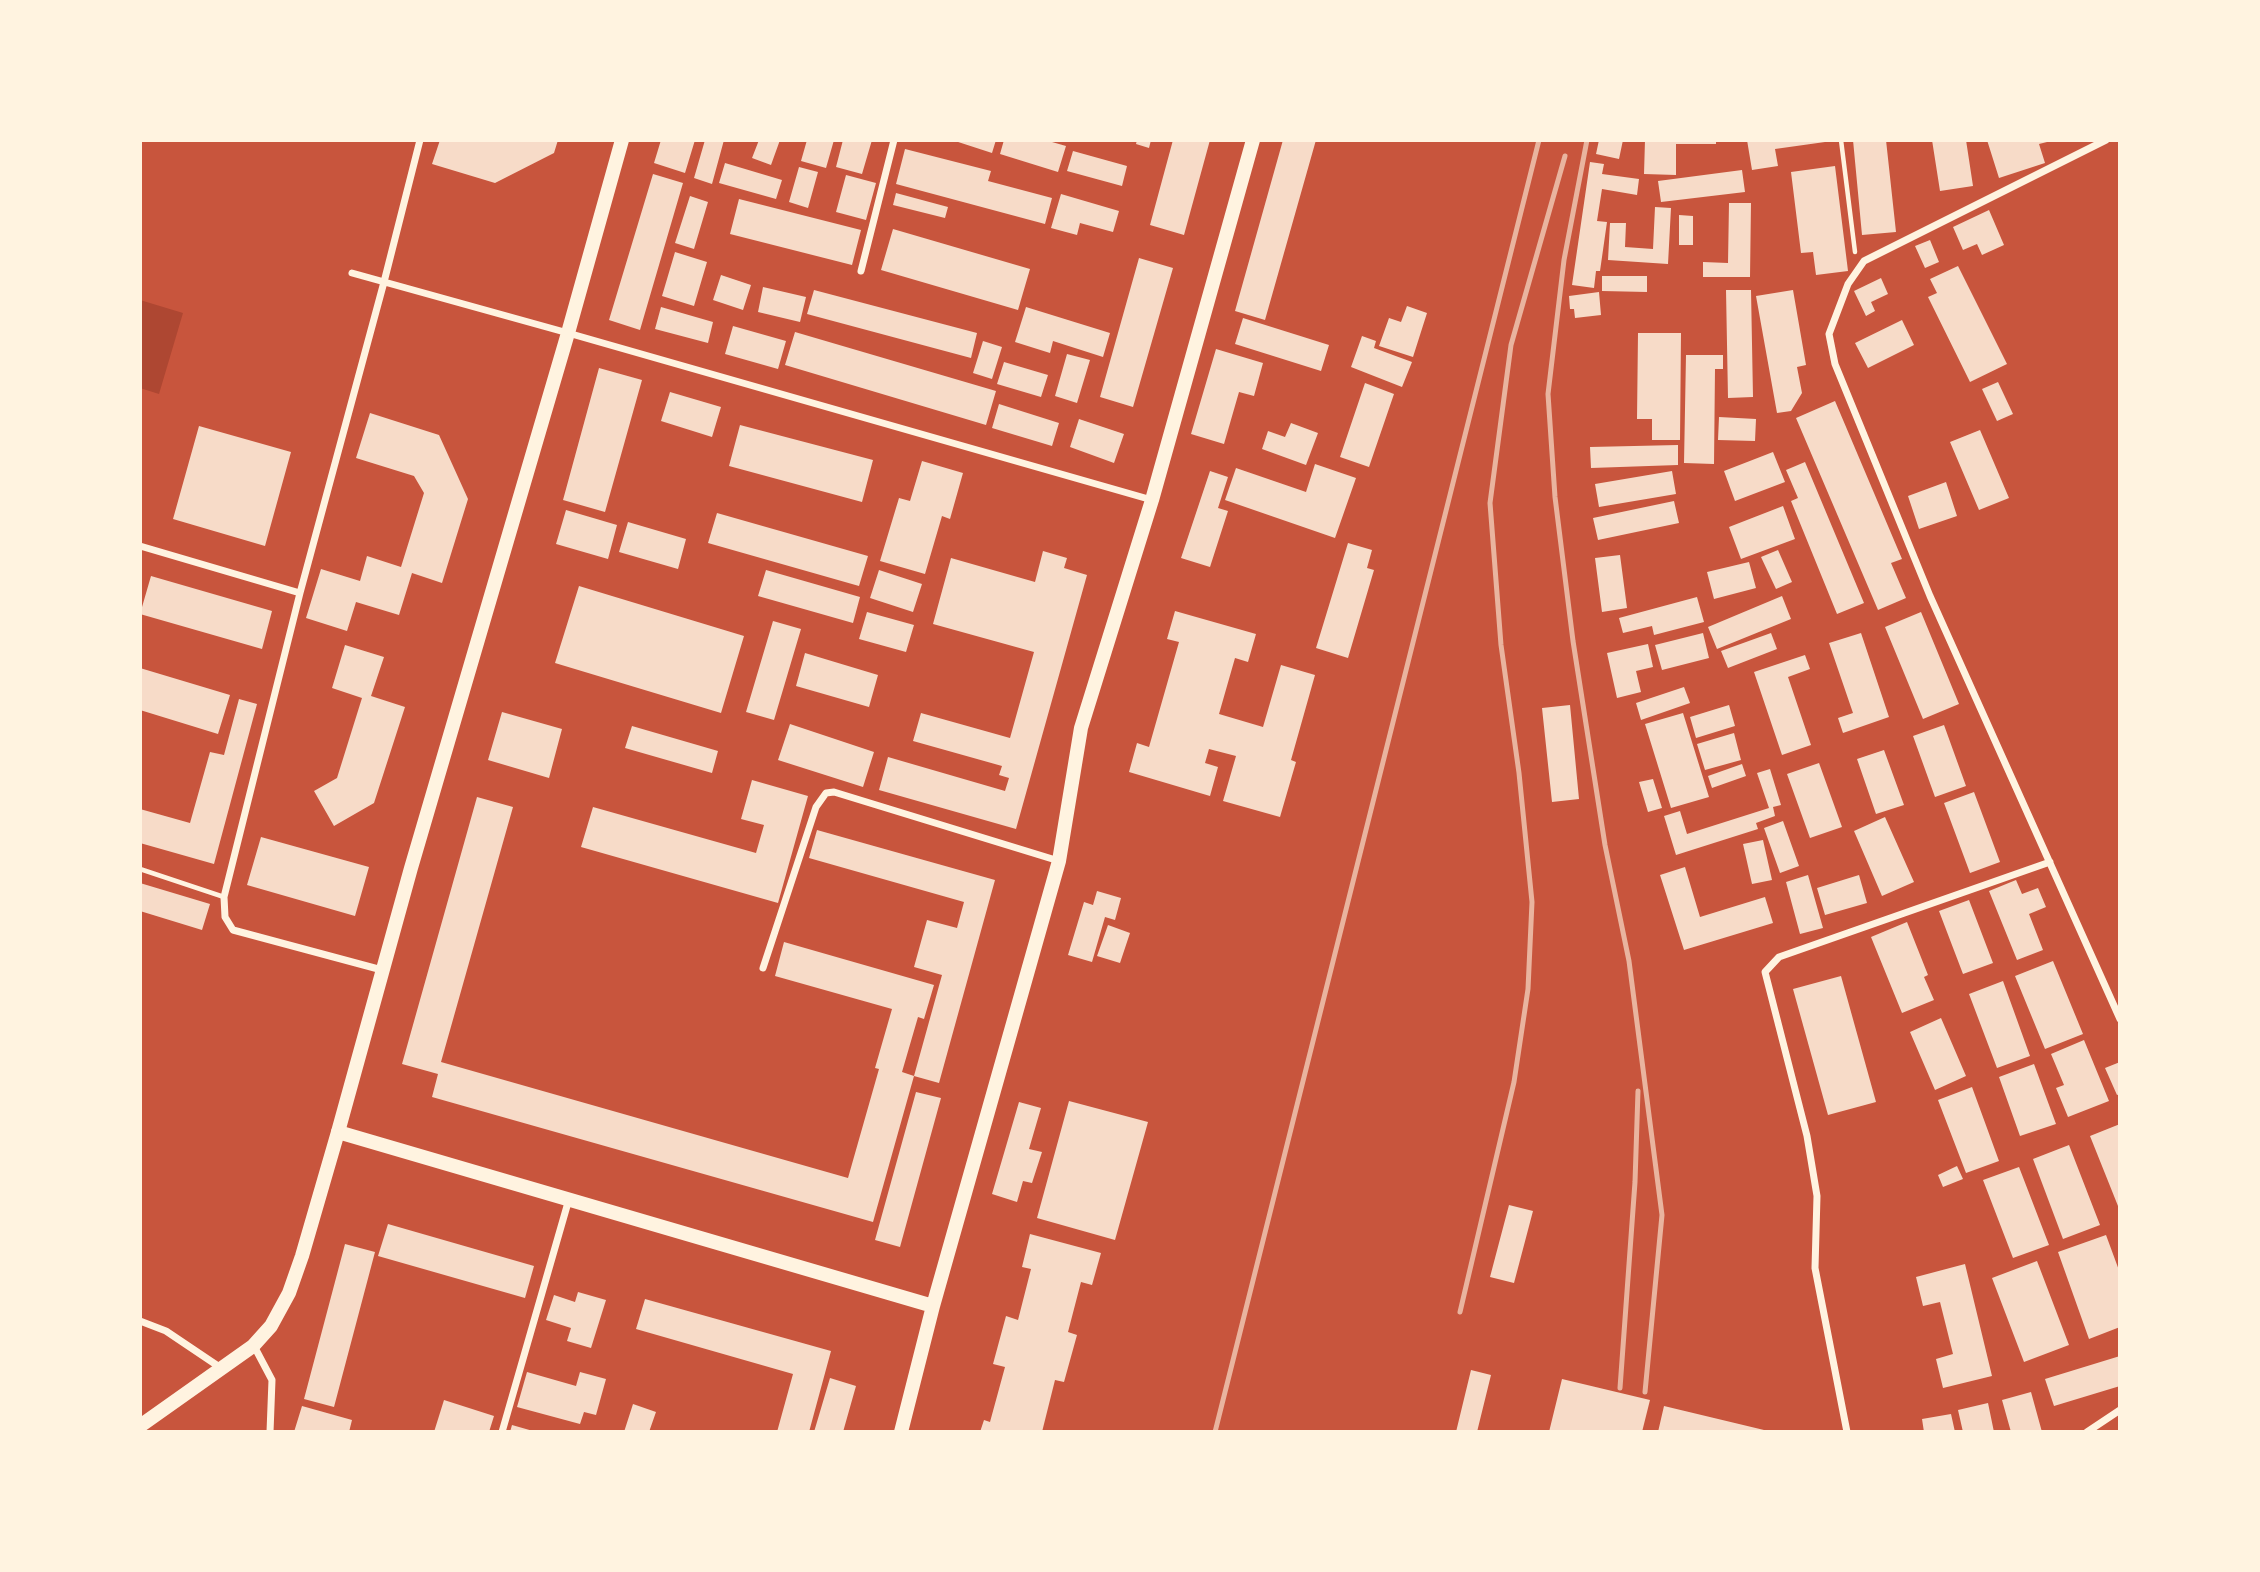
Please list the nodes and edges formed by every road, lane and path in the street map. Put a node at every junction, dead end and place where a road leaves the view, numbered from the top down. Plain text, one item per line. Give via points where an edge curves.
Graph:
1 (420, 140) edge
2 (622, 140) edge
3 (894, 140) edge
4 (1253, 140) edge
5 (1841, 140) edge
6 (2106, 140) edge
7 (861, 271) dead end
8 (1857, 271) junction
9 (352, 274) dead end
10 (384, 282) junction
11 (568, 333) junction
12 (1152, 500) junction
13 (140, 546) edge
14 (300, 593) junction
15 (1059, 861) junction
16 (2050, 862) junction
17 (140, 869) edge
18 (223, 897) junction
19 (763, 968) dead end
20 (383, 970) junction
21 (2120, 1019) edge
22 (338, 1132) junction
23 (569, 1199) junction
24 (933, 1306) junction
25 (140, 1321) edge
26 (253, 1346) junction
27 (221, 1368) junction
28 (2120, 1410) edge
29 (140, 1426) edge
30 (2100, 1428) edge
31 (270, 1432) edge
32 (502, 1432) edge
33 (901, 1432) edge
34 (1847, 1432) edge
35 (2087, 1432) edge

1 - 10 street
2 - 11 main road
3 - 7 street
4 - 12 main road
5 - 8 path
6 - 8 street via 1864,261
8 - 16 street via 1829,334 1835,364 1930,596
9 - 10 street
10 - 11 street
10 - 14 street
11 - 12 street
11 - 20 main road
12 - 15 main road via 1081,728
13 - 14 street
14 - 18 street
15 - 19 street via 826,793 816,807
15 - 24 main road
16 - 21 street
16 - 34 street via 1779,957 1765,972 1807,1136 1817,1196 1815,1268
17 - 18 lane
18 - 20 street via 225,917 233,930
20 - 22 main road
22 - 23 main road
22 - 26 main road via 289,1293 271,1326
23 - 24 main road
23 - 32 street
24 - 33 main road
25 - 27 street via 166,1331
26 - 27 main road
26 - 31 street via 272,1380
27 - 29 main road
28 - 30 street
30 - 35 street

